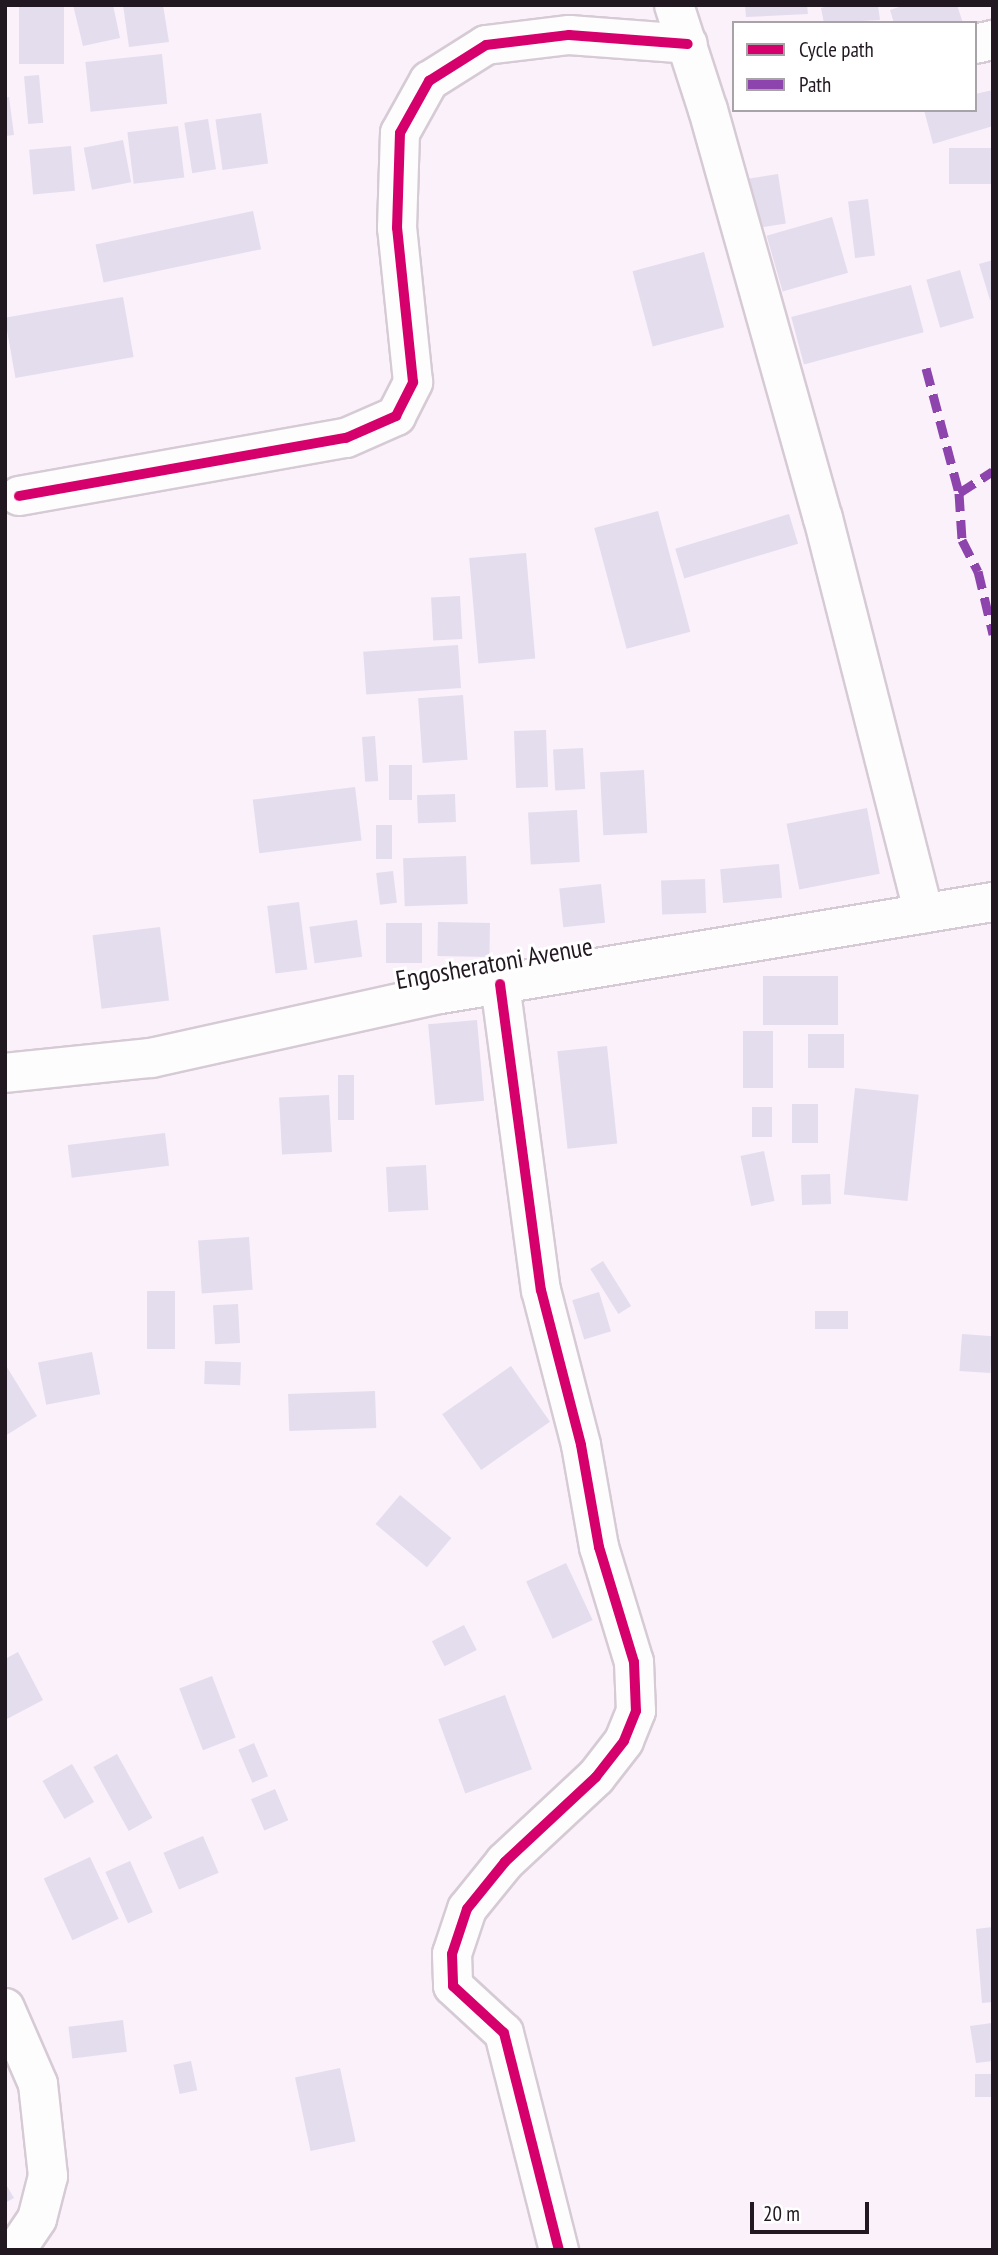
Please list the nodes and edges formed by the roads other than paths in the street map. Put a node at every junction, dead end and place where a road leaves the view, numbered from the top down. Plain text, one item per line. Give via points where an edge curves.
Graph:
1 (674, 5) edge
2 (688, 44) junction
3 (721, 107) edge
4 (19, 496) dead end
5 (993, 902) edge
6 (925, 913) junction
7 (500, 984) junction
8 (5, 1073) edge
9 (5, 2008) edge
10 (16, 2250) edge
11 (559, 2250) edge

1 - 2 street
2 - 3 street
2 - 4 street via 569,36 486,45 429,80 400,133 397,228 413,382 396,416 346,438
3 - 6 street
5 - 6 street, Engosheratoni Avenue
6 - 7 street, Engosheratoni Avenue
7 - 8 street, Engosheratoni Avenue via 152,1058
7 - 11 street via 541,1290 581,1445 599,1547 634,1662 636,1712 624,1741 596,1777 505,1862 475,1899 452,1954 453,1986 504,2033
9 - 10 street via 38,2084 48,2176 37,2219

